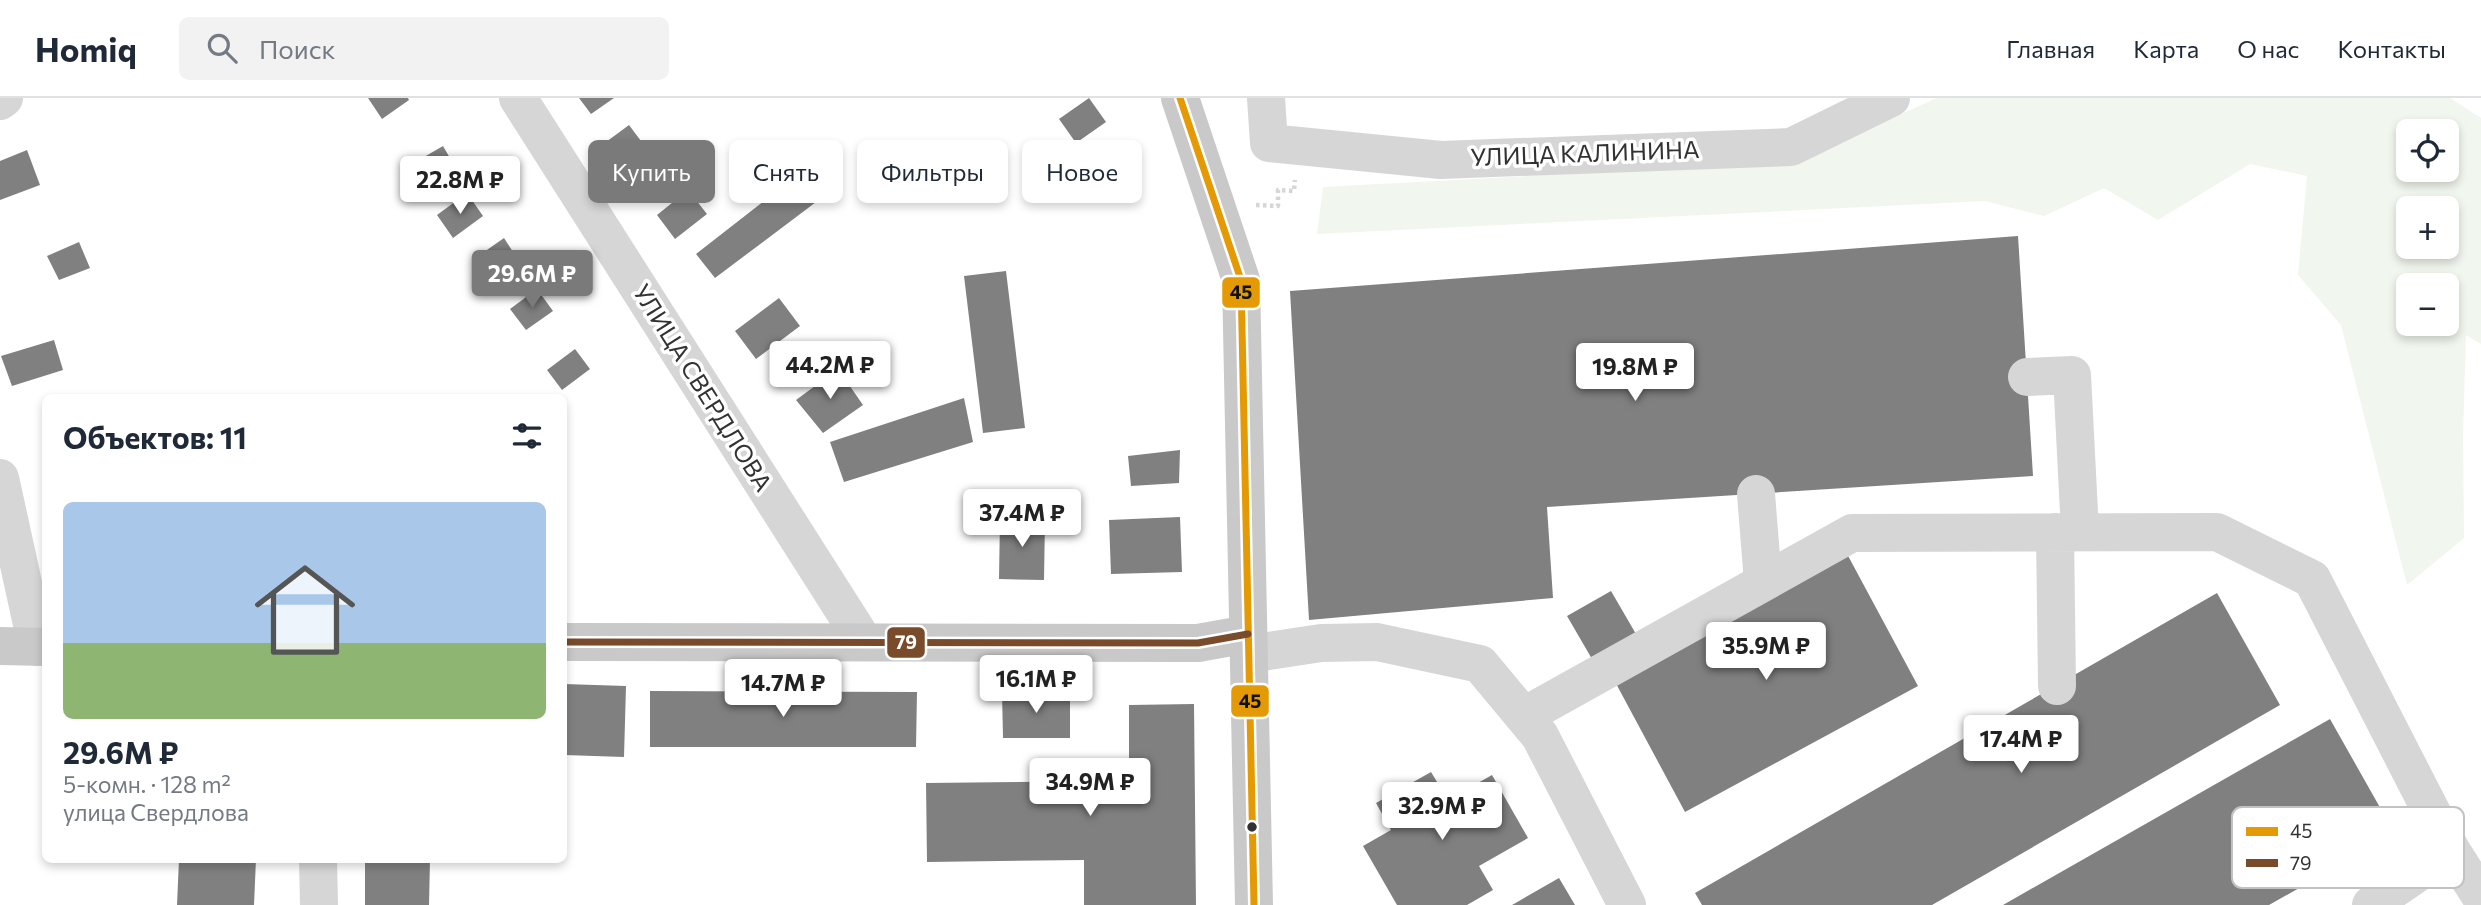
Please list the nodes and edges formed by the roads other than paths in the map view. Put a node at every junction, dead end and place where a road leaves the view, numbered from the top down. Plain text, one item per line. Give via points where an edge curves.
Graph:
1 (4, 98) edge
2 (518, 98) edge
3 (1180, 98) edge
4 (1266, 98) edge
5 (1891, 98) edge
6 (0, 101) edge
7 (2027, 377) dead end
8 (0, 478) edge
9 (1756, 494) dead end
10 (2067, 532) junction
11 (1763, 582) junction
12 (567, 642) edge
13 (864, 642) junction
14 (1248, 644) junction
15 (28, 646) edge
16 (2057, 686) dead end
17 (1524, 716) junction
18 (2429, 807) edge
19 (318, 863) edge
20 (2464, 870) edge
21 (2396, 888) edge
22 (2481, 897) edge
23 (318, 905) edge
24 (1254, 905) edge
25 (1627, 905) edge
26 (2371, 905) edge

1 - 6 street
2 - 13 street, УЛИЦА СВЕРДЛОВА
3 - 14 main road via 1241,280
4 - 5 street, УЛИЦА КАЛИНИНА via 1269,143 1441,159 1791,147
7 - 10 street via 2072,374
8 - 15 street
9 - 11 street
10 - 11 street via 1852,533
10 - 16 street
10 - 18 street via 2217,532 2312,579
11 - 17 street
12 - 13 main road
13 - 14 main road
14 - 17 street via 1377,642 1480,664
14 - 24 main road
17 - 25 street via 1540,736
19 - 23 street
20 - 22 street
21 - 26 street

